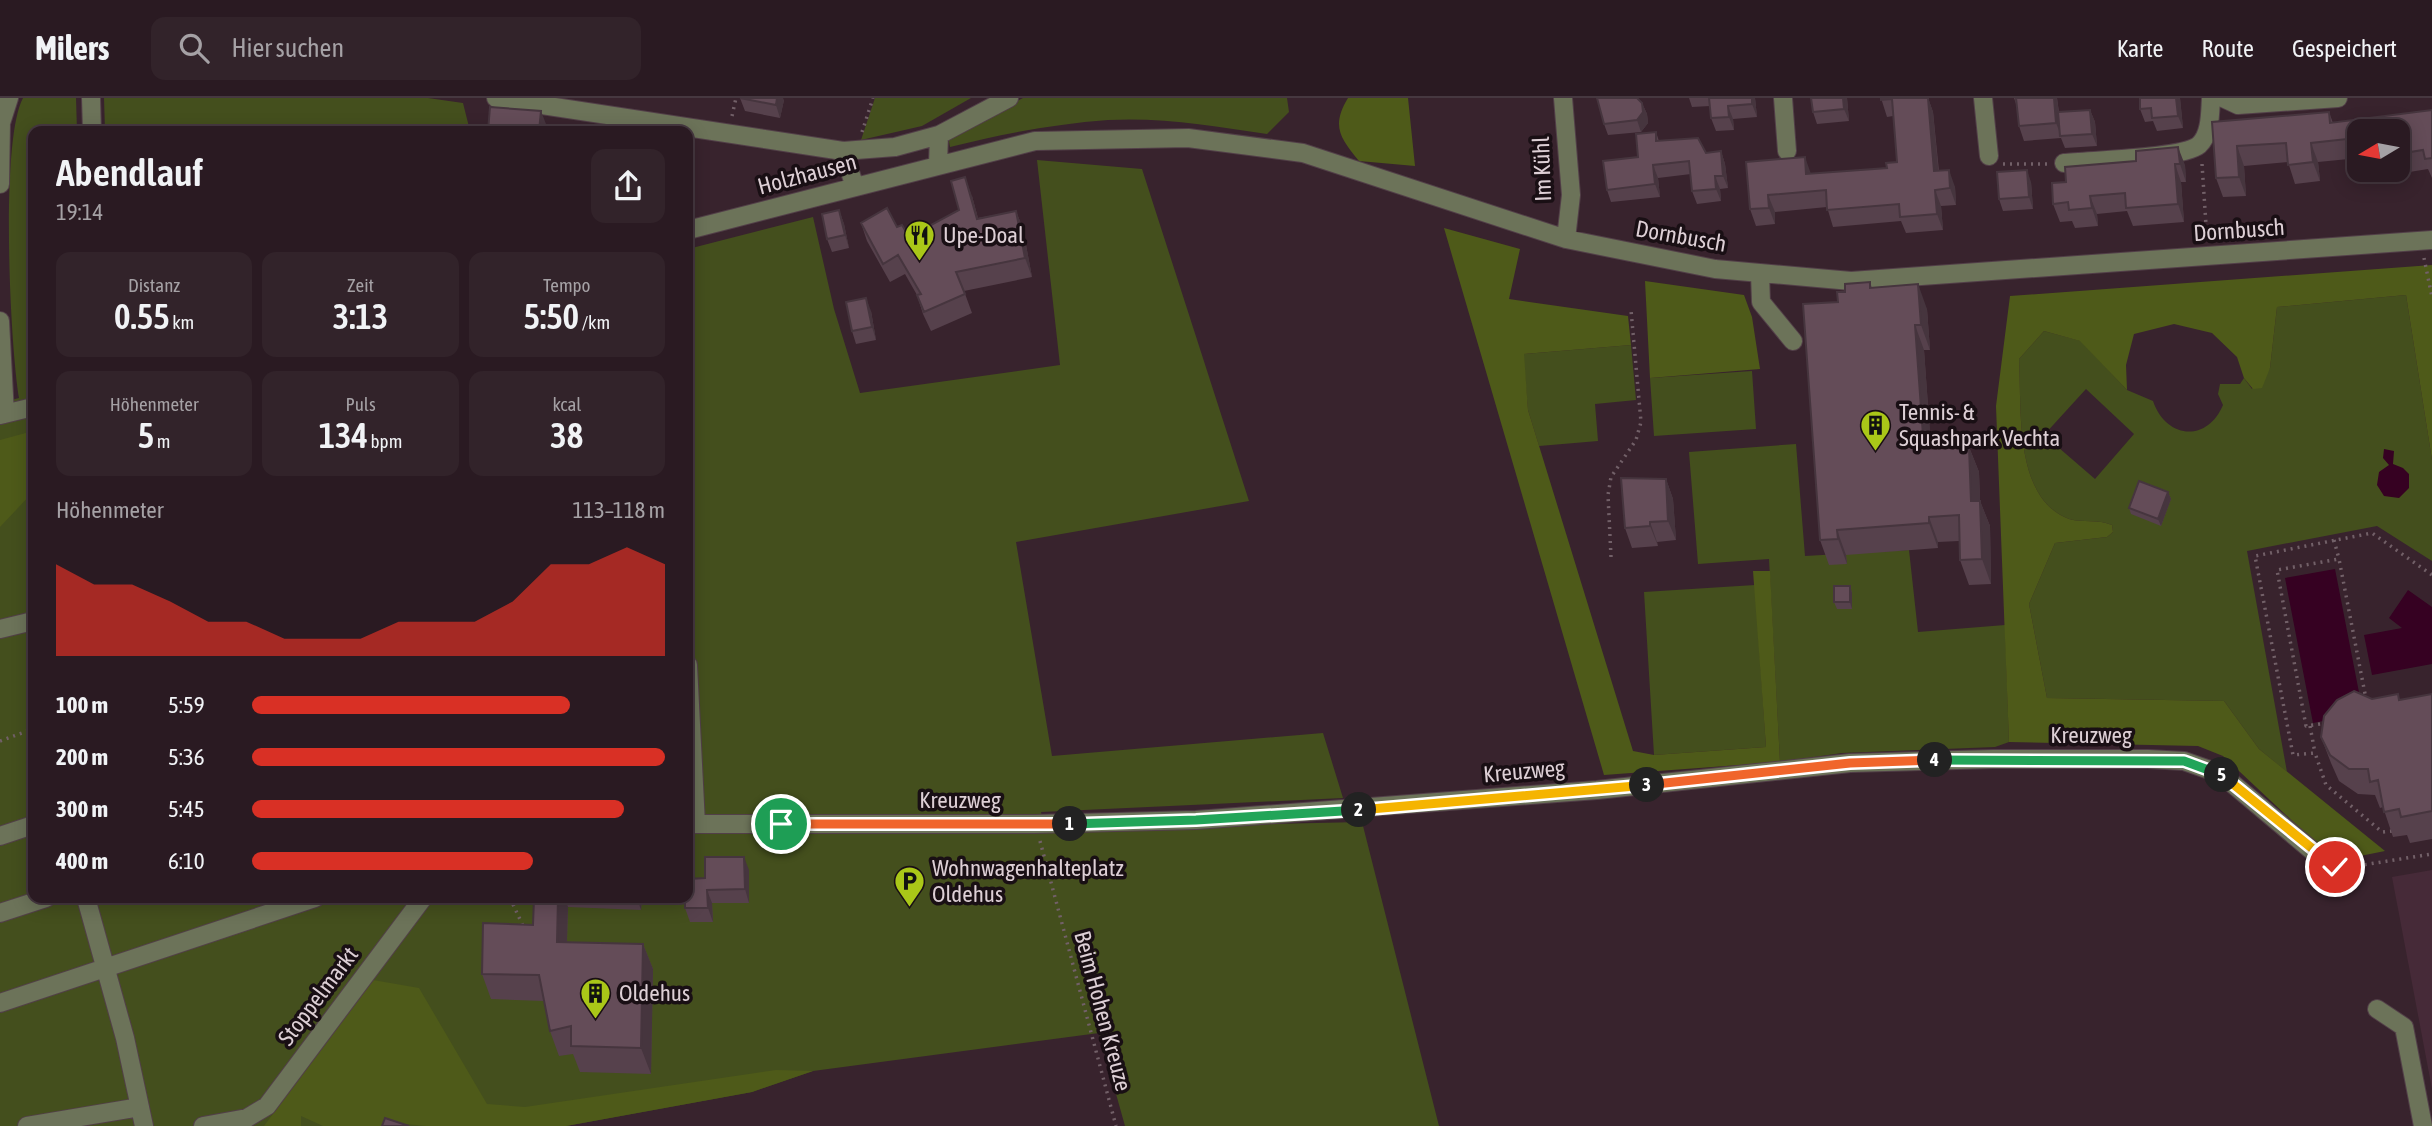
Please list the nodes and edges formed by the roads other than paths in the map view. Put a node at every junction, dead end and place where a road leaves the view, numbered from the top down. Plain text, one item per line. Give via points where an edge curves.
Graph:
1 (9, 98) edge
2 (91, 98) edge
3 (496, 98) edge
4 (1009, 98) edge
5 (1563, 98) edge
6 (1783, 98) edge
7 (1983, 98) edge
8 (2211, 98) edge
9 (2223, 98) edge
10 (2338, 98) edge
11 (92, 126) edge
12 (683, 126) edge
13 (693, 127) edge
14 (939, 135) junction
15 (850, 151) junction
16 (1787, 151) dead end
17 (1989, 156) road end
18 (2064, 163) road end
19 (937, 164) junction
20 (0, 184) edge
21 (855, 187) junction
22 (693, 229) edge
23 (1566, 239) junction
24 (2426, 240) edge
25 (1760, 274) junction
26 (0, 321) edge
27 (1793, 341) dead end
28 (28, 408) edge
29 (3, 415) edge
30 (28, 622) edge
31 (0, 629) edge
32 (693, 824) edge
33 (28, 827) edge
34 (0, 836) edge
35 (2328, 864) road end
36 (31, 903) edge
37 (87, 903) edge
38 (300, 903) edge
39 (419, 903) edge
40 (0, 913) edge
41 (106, 968) junction
42 (0, 1003) edge
43 (2377, 1009) dead end
44 (140, 1107) junction
45 (249, 1122) edge
46 (27, 1126) edge
47 (144, 1126) edge
48 (203, 1126) edge
49 (2423, 1126) edge

1 - 20 street via 1,123
2 - 11 street
3 - 12 street
4 - 14 street
5 - 23 street, Im Kühl via 1571,195
6 - 16 street
7 - 17 street
8 - 18 street via 2209,126 2200,144 2182,153
9 - 10 street via 2238,105
13 - 15 street
14 - 15 street via 895,147
14 - 19 street
15 - 21 street
19 - 21 street, Holzhausen
19 - 23 street, Dornbusch via 1035,141 1188,138 1303,153
21 - 22 street, Holzhausen
23 - 25 street, Dornbusch
24 - 25 street, Dornbusch via 1851,281
25 - 27 street via 1761,302
26 - 29 street
28 - 29 street
30 - 31 street
32 - 35 street, Kreuzweg via 1196,820 1597,790 1850,763 2148,760 2184,761 2221,774
33 - 34 street
36 - 40 street
37 - 41 street
38 - 41 street
39 - 45 street, Stoppelmarkt via 267,1106
41 - 42 street
41 - 44 street
43 - 49 street via 2404,1027
44 - 46 street
44 - 47 street
45 - 48 street, Stoppelmarkt

